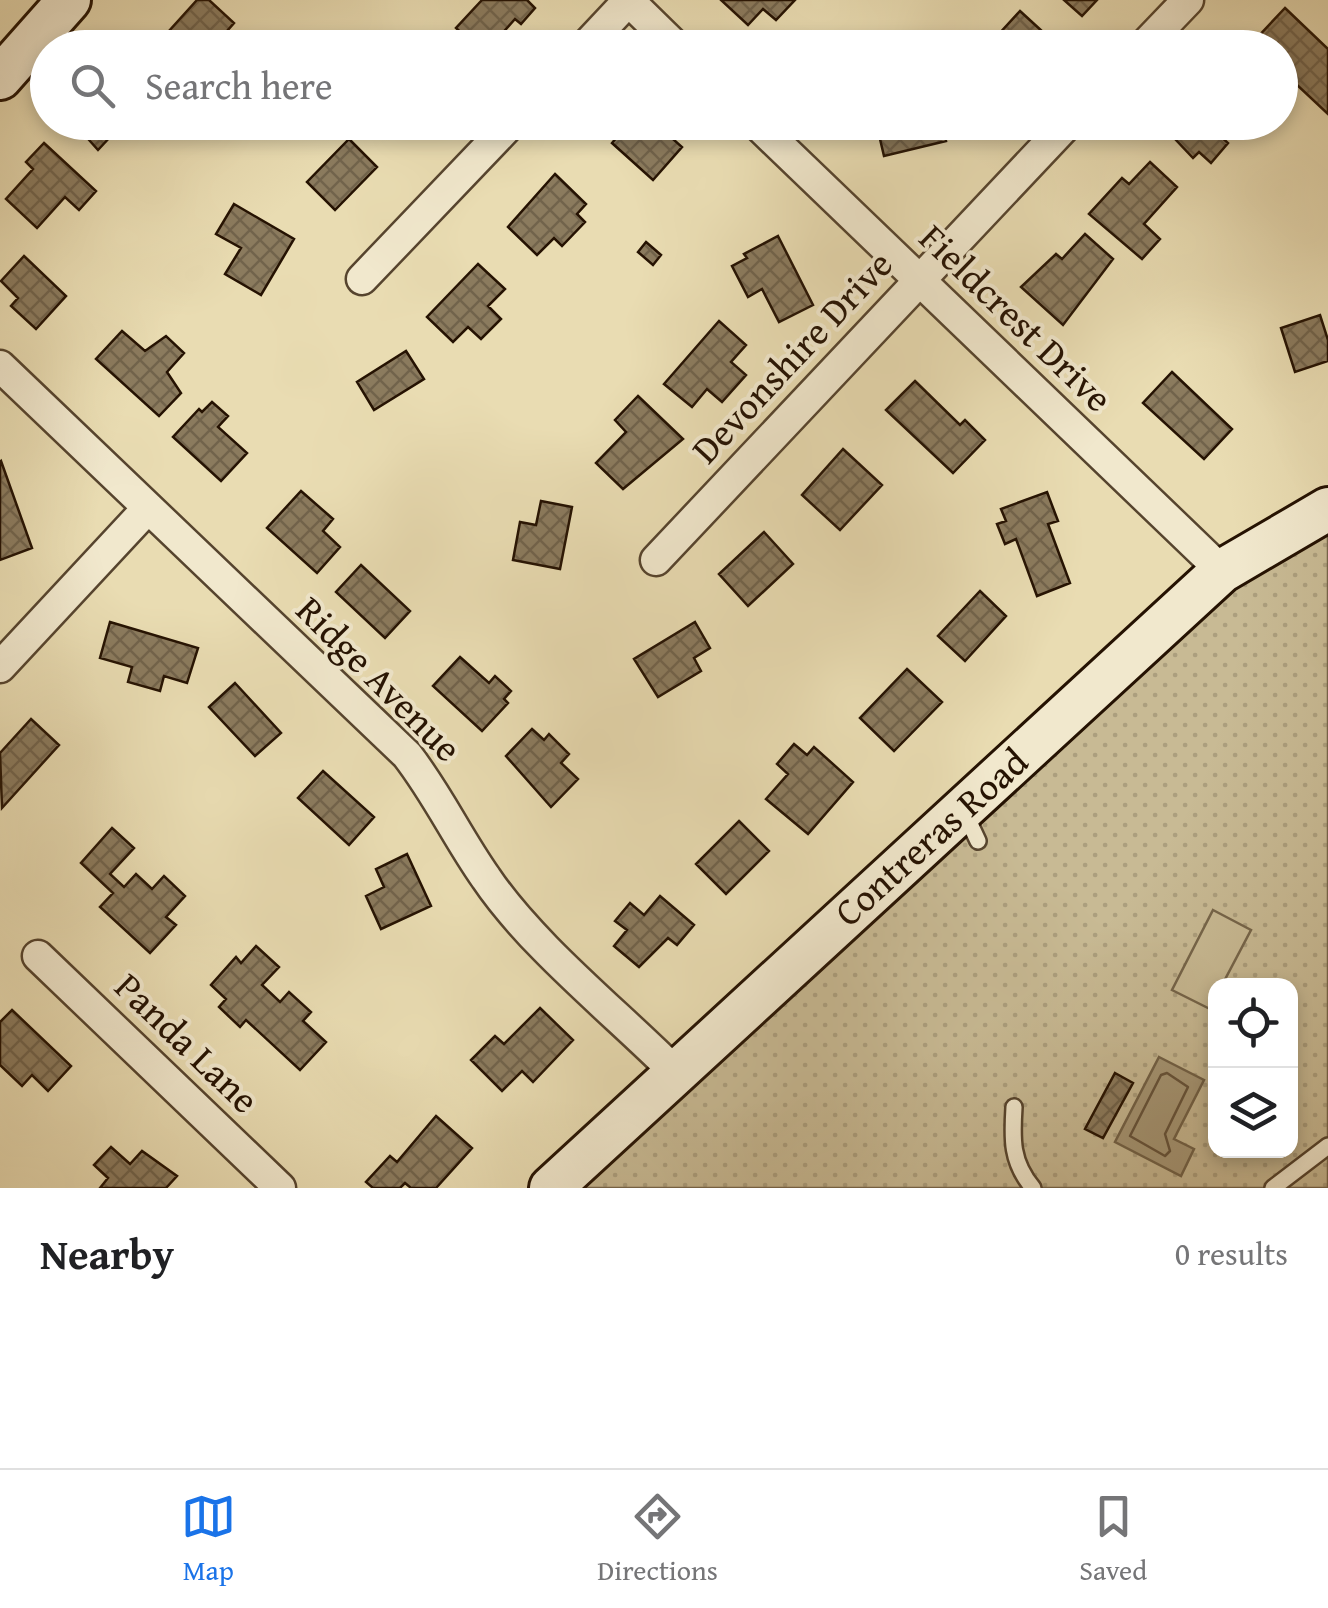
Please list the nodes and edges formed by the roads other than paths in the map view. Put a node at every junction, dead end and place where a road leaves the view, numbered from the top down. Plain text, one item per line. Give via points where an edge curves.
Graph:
1 (70, 0) edge
2 (628, 0) edge
3 (1188, 0) edge
4 (36, 30) edge
5 (600, 30) edge
6 (659, 30) edge
7 (1159, 30) edge
8 (30, 36) edge
9 (7, 56) edge
10 (495, 140) edge
11 (774, 140) edge
12 (1053, 140) edge
13 (362, 280) dead end
14 (919, 280) junction
15 (0, 366) edge
16 (148, 508) junction
17 (1328, 509) edge
18 (656, 560) dead end
19 (1222, 571) junction
20 (0, 667) edge
21 (38, 956) dead end
22 (674, 1070) junction
23 (1014, 1106) dead end
24 (1328, 1146) edge
25 (280, 1188) edge
26 (552, 1188) edge
27 (1033, 1188) edge
28 (1273, 1188) edge

1 - 4 street
2 - 5 street
2 - 6 street
3 - 7 street
8 - 9 street
10 - 13 street
11 - 14 street, Fieldcrest Drive
12 - 14 street, Devonshire Drive
14 - 18 street, Devonshire Drive
14 - 19 street, Fieldcrest Drive
15 - 16 street, Ridge Avenue
16 - 20 street
16 - 22 street, Ridge Avenue via 407,755 441,799 486,879
17 - 19 street, Contreras Road
19 - 22 street, Contreras Road via 970,824
21 - 25 street, Panda Lane
22 - 26 street, Contreras Road
23 - 27 lane via 1012,1149
24 - 28 lane

